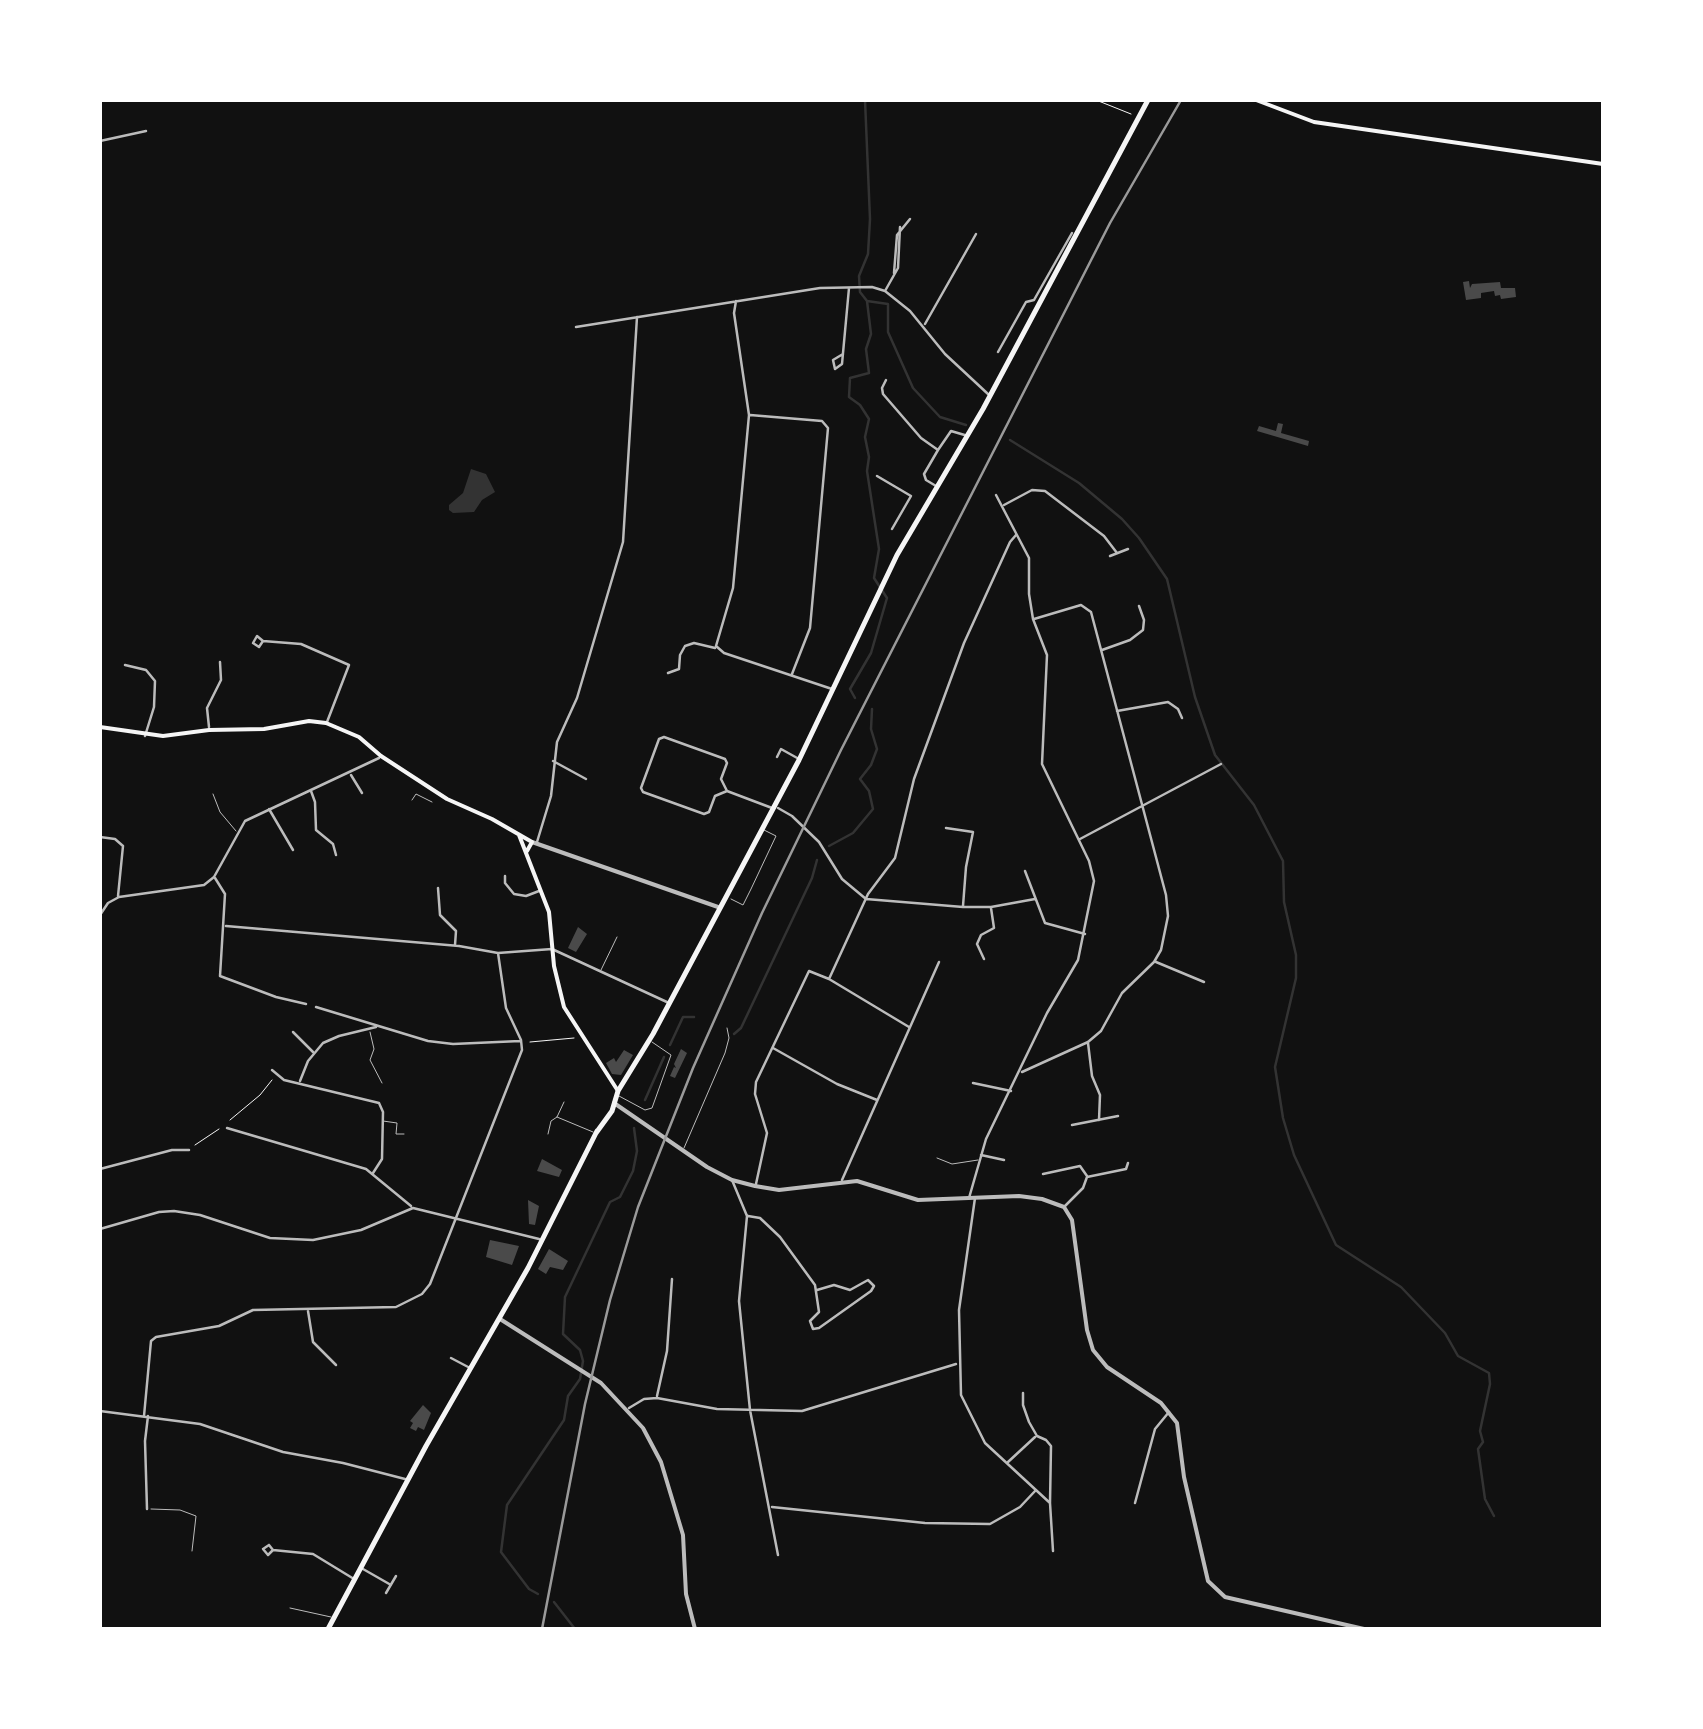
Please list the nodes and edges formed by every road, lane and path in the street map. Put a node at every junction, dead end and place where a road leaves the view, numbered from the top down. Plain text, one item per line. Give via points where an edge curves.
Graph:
1 (1096, 100) edge
2 (1148, 100) edge
3 (1256, 100) edge
4 (1139, 117) junction
5 (146, 132) dead end
6 (100, 141) edge
7 (1603, 164) edge
8 (910, 219) dead end
9 (976, 234) dead end
10 (849, 287) junction
11 (885, 291) junction
12 (1036, 301) junction
13 (728, 302) junction
14 (736, 302) junction
15 (734, 312) junction
16 (636, 317) junction
17 (924, 326) junction
18 (576, 327) dead end
19 (998, 352) dead end
20 (842, 354) dead end
21 (886, 380) dead end
22 (990, 396) junction
23 (750, 415) junction
24 (968, 436) junction
25 (938, 450) junction
26 (877, 476) dead end
27 (937, 487) junction
28 (996, 495) dead end
29 (1002, 506) junction
30 (909, 516) junction
31 (892, 530) dead end
32 (1017, 534) junction
33 (1128, 549) dead end
34 (1117, 554) junction
35 (1110, 556) dead end
36 (1138, 606) dead end
37 (1033, 619) junction
38 (264, 641) dead end
39 (717, 648) junction
40 (1100, 650) junction
41 (220, 662) dead end
42 (125, 665) dead end
43 (668, 673) dead end
44 (792, 676) junction
45 (834, 690) junction
46 (1116, 711) junction
47 (1182, 718) dead end
48 (326, 723) junction
49 (100, 727) edge
50 (209, 730) junction
51 (145, 736) junction
52 (381, 756) junction
53 (777, 757) dead end
54 (799, 760) junction
55 (553, 761) junction
56 (1221, 764) dead end
57 (350, 774) junction
58 (586, 778) dead end
59 (426, 784) junction
60 (311, 790) junction
61 (727, 791) junction
62 (362, 793) dead end
63 (213, 794) dead end
64 (420, 794) junction
65 (412, 800) dead end
66 (432, 802) dead end
67 (772, 807) junction
68 (268, 808) junction
69 (1141, 808) junction
70 (761, 828) junction
71 (946, 828) dead end
72 (236, 830) junction
73 (518, 835) junction
74 (100, 836) edge
75 (1079, 840) junction
76 (534, 843) junction
77 (293, 850) dead end
78 (527, 851) junction
79 (336, 855) dead end
80 (1025, 871) dead end
81 (505, 876) dead end
82 (214, 877) junction
83 (438, 888) dead end
84 (541, 890) junction
85 (726, 896) junction
86 (119, 897) junction
87 (1034, 898) junction
88 (866, 899) junction
89 (718, 907) junction
90 (963, 907) junction
91 (991, 907) junction
92 (100, 914) edge
93 (226, 926) junction
94 (1084, 934) junction
95 (617, 937) dead end
96 (454, 946) junction
97 (552, 949) junction
98 (498, 953) junction
99 (984, 959) dead end
100 (938, 962) dead end
101 (1154, 962) junction
102 (601, 972) junction
103 (829, 978) junction
104 (1204, 982) dead end
105 (669, 1003) junction
106 (306, 1004) dead end
107 (316, 1007) dead end
108 (378, 1027) junction
109 (909, 1027) junction
110 (727, 1028) dead end
111 (369, 1029) junction
112 (293, 1032) dead end
113 (583, 1036) junction
114 (649, 1040) junction
115 (522, 1042) junction
116 (1088, 1042) junction
117 (772, 1048) junction
118 (314, 1052) junction
119 (272, 1070) dead end
120 (1020, 1073) junction
121 (275, 1076) junction
122 (299, 1082) junction
123 (973, 1082) dead end
124 (382, 1083) dead end
125 (1011, 1091) junction
126 (617, 1093) junction
127 (877, 1100) junction
128 (564, 1102) dead end
129 (613, 1104) junction
130 (1118, 1116) dead end
131 (557, 1117) junction
132 (1099, 1120) junction
133 (383, 1121) junction
134 (1072, 1125) dead end
135 (227, 1128) junction
136 (596, 1133) junction
137 (404, 1134) dead end
138 (548, 1134) dead end
139 (189, 1150) joint
140 (682, 1151) junction
141 (980, 1154) junction
142 (936, 1158) dead end
143 (978, 1160) junction
144 (1004, 1160) dead end
145 (1128, 1163) dead end
146 (100, 1169) edge
147 (372, 1174) junction
148 (1042, 1174) dead end
149 (1087, 1177) junction
150 (732, 1180) junction
151 (842, 1181) junction
152 (755, 1186) junction
153 (972, 1198) junction
154 (1064, 1207) junction
155 (413, 1208) junction
156 (747, 1216) junction
157 (456, 1219) junction
158 (100, 1229) edge
159 (541, 1239) junction
160 (672, 1280) dead end
161 (818, 1290) junction
162 (308, 1310) junction
163 (500, 1319) junction
164 (450, 1358) dead end
165 (959, 1363) junction
166 (336, 1366) dead end
167 (470, 1368) junction
168 (1023, 1393) dead end
169 (657, 1398) junction
170 (629, 1408) junction
171 (750, 1410) junction
172 (100, 1411) edge
173 (1170, 1412) junction
174 (146, 1416) junction
175 (1037, 1436) junction
176 (1007, 1463) junction
177 (408, 1481) junction
178 (1036, 1490) junction
179 (1134, 1503) dead end
180 (1050, 1504) junction
181 (771, 1506) junction
182 (147, 1509) joint
183 (274, 1550) dead end
184 (192, 1551) dead end
185 (1053, 1551) dead end
186 (778, 1555) dead end
187 (362, 1568) junction
188 (396, 1576) dead end
189 (355, 1580) junction
190 (391, 1585) junction
191 (386, 1593) dead end
192 (290, 1608) dead end
193 (334, 1618) junction
194 (328, 1629) edge
195 (695, 1629) edge
196 (1364, 1629) edge

1 - 4 path
2 - 4 main road
3 - 7 main road via 1314,122
4 - 12 main road
5 - 6 street
8 - 11 street via 900,228 894,275
9 - 17 street
10 - 11 street
10 - 14 street
10 - 20 street
11 - 17 street
12 - 19 street via 1026,302
12 - 22 main road
13 - 14 street
13 - 15 street
13 - 16 street
14 - 15 street
15 - 23 street
16 - 18 street
16 - 55 street via 623,542
17 - 22 street
21 - 25 street via 883,394
22 - 24 main road
23 - 39 street via 732,588
23 - 44 street via 822,421 828,428 810,628
24 - 25 street via 952,431
24 - 27 main road
25 - 27 street via 924,474
26 - 30 street via 912,496
27 - 30 main road
28 - 29 street
29 - 32 street
29 - 34 street via 1032,490 1045,491
30 - 31 street
30 - 45 main road
32 - 37 street via 1029,558
32 - 88 street via 964,643 914,779 901,843
33 - 34 street
34 - 35 street
36 - 40 street via 1142,630
37 - 40 street via 1085,606
37 - 75 street via 1048,666 1042,764
38 - 48 street via 300,644 349,665
39 - 43 street via 688,644 678,669
39 - 44 street
40 - 46 street
41 - 50 street via 207,708
42 - 51 street via 155,680
44 - 45 street
45 - 54 main road
46 - 47 street via 1168,702
46 - 69 street
48 - 50 main road
48 - 52 main road
49 - 51 main road
50 - 51 main road
52 - 57 street
52 - 59 main road
53 - 54 street via 782,750
54 - 67 main road
55 - 58 street
55 - 76 street via 551,796
56 - 69 street
57 - 60 street
57 - 62 street
59 - 64 lane
59 - 73 main road
60 - 68 street
60 - 79 street via 316,830
61 - 61 street via 704,814 640,788 664,737 727,760 721,779
61 - 67 street
63 - 72 lane
64 - 65 lane
64 - 66 lane
67 - 70 main road
67 - 88 street via 819,842 842,879
68 - 72 street
68 - 77 street
69 - 75 street
69 - 101 street via 1168,906 1166,935
70 - 85 main road
70 - 85 lane via 776,836 751,889 742,905
71 - 90 street via 973,832
72 - 82 street
73 - 76 main road
73 - 78 main road
74 - 86 street via 121,843
75 - 94 street via 1094,881
76 - 78 main road
76 - 89 street
78 - 84 main road
80 - 87 street
81 - 84 street via 514,894
82 - 86 street via 186,890
82 - 93 street via 225,894
83 - 96 street via 440,915 456,931
84 - 97 main road
85 - 89 main road
86 - 92 street
87 - 91 street
87 - 94 street via 1045,923
88 - 90 street
88 - 103 street
89 - 105 main road
90 - 91 street
91 - 99 street via 994,928 977,944
93 - 96 street
93 - 106 street via 220,976
94 - 120 street via 1078,960
95 - 102 lane
96 - 98 street
97 - 98 street
97 - 102 street
97 - 113 main road via 564,1007
98 - 115 street via 506,1008
100 - 109 street
101 - 104 street
101 - 116 street
102 - 105 street
103 - 109 street
103 - 117 street via 806,974
105 - 114 main road
107 - 108 street
108 - 111 street
108 - 115 street via 439,1042
109 - 127 street
110 - 140 lane via 720,1068
111 - 118 street via 339,1036
111 - 124 lane via 370,1060
112 - 118 street
113 - 115 path
113 - 126 main road
114 - 126 main road
114 - 126 lane via 671,1055 652,1108
115 - 157 street
116 - 120 street
116 - 132 street
117 - 127 street
117 - 152 street via 754,1088 767,1132
118 - 122 street
119 - 121 street
120 - 125 street
121 - 122 street
121 - 135 path
122 - 133 street via 376,1100
123 - 125 street
125 - 141 street
126 - 129 main road
127 - 151 street
128 - 131 lane
129 - 136 main road
129 - 140 street
130 - 132 street
131 - 136 lane
131 - 138 lane
132 - 134 street
133 - 137 lane via 397,1123 396,1134
133 - 147 street via 382,1159
135 - 139 path
135 - 147 street
136 - 159 main road
139 - 146 street
140 - 150 street
141 - 143 street
141 - 144 street
142 - 143 lane via 952,1164
143 - 153 street
145 - 149 street via 1124,1170
147 - 155 street
148 - 149 street via 1080,1166
149 - 154 street
150 - 152 street
150 - 156 street
151 - 152 street via 779,1190
151 - 153 street via 918,1200
153 - 154 street via 1032,1197
153 - 165 street
154 - 173 street via 1072,1220 1093,1350 1106,1367
155 - 157 street
155 - 158 street via 313,1240 270,1238 174,1211
156 - 161 street via 760,1218 780,1237
156 - 171 street via 739,1288
157 - 159 street
157 - 162 street via 430,1284 415,1300 396,1308
159 - 163 main road
160 - 169 street
161 - 161 street via 834,1284 850,1290 868,1280 874,1286 816,1329 809,1324 819,1312
162 - 166 street via 312,1342
162 - 174 street via 253,1310 219,1326 153,1338
163 - 167 main road
163 - 170 street via 602,1382
164 - 167 street
165 - 171 street via 802,1411
165 - 176 street via 961,1396 973,1421
167 - 177 main road
168 - 175 street
169 - 170 street
169 - 171 street
170 - 195 street via 655,1447 668,1483 683,1535
171 - 181 street
172 - 174 street
173 - 179 street via 1155,1430
173 - 196 street via 1203,1568 1216,1591
174 - 177 street via 200,1424
174 - 182 street
175 - 176 street
175 - 180 street via 1051,1446
176 - 178 street
177 - 187 main road
178 - 180 street
178 - 181 street via 990,1524
180 - 185 street
181 - 186 street
182 - 184 lane via 196,1516
183 - 189 street via 313,1554
187 - 189 main road
187 - 190 street
188 - 190 street
189 - 193 main road
190 - 191 street
192 - 193 lane
193 - 194 main road

